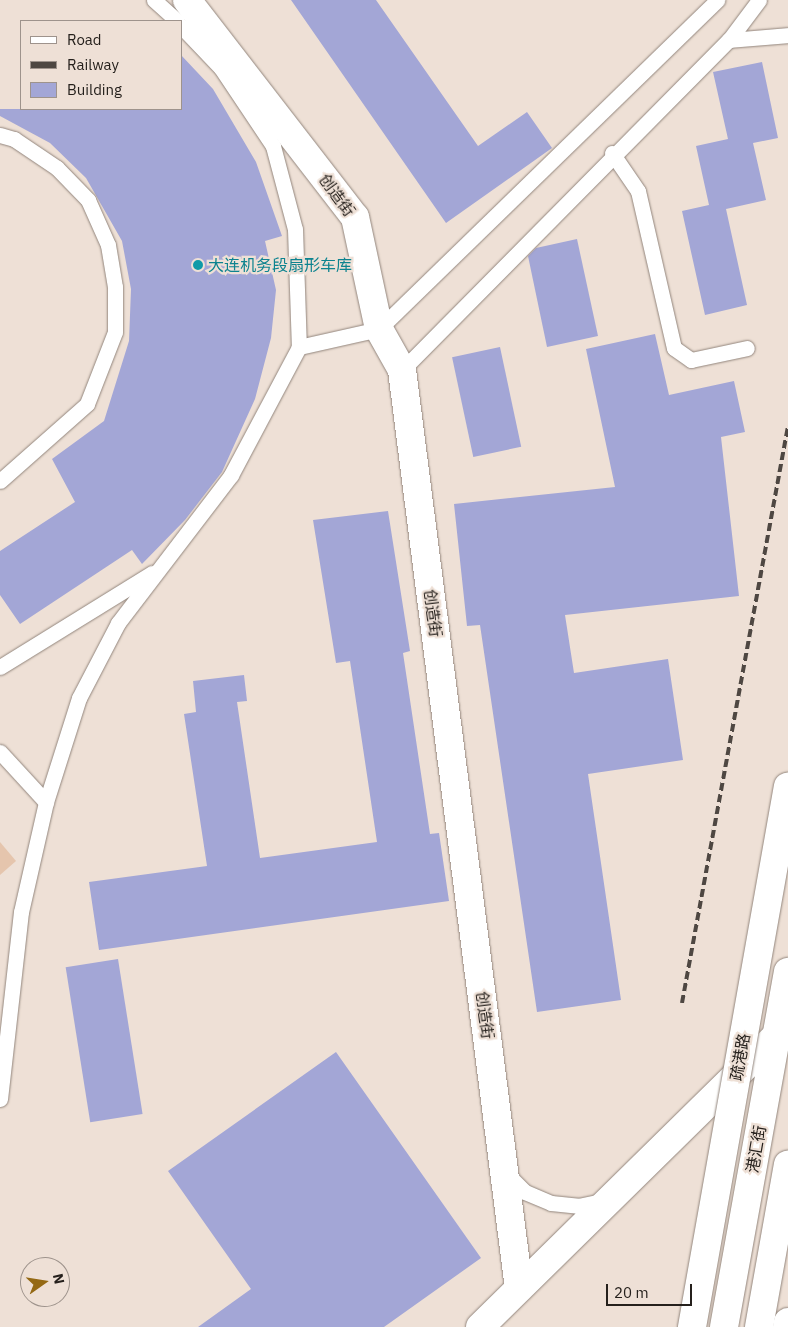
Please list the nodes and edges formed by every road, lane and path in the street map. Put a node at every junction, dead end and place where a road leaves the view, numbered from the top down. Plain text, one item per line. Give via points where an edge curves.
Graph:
1 (154, 0) edge
2 (188, 0) edge
3 (717, 0) edge
4 (759, 0) edge
5 (176, 20) edge
6 (182, 27) edge
7 (788, 35) edge
8 (729, 40) junction
9 (0, 135) edge
10 (612, 153) junction
11 (379, 329) junction
12 (298, 347) junction
13 (747, 348) dead end
14 (402, 370) junction
15 (0, 481) edge
16 (160, 568) junction
17 (0, 667) edge
18 (0, 752) edge
19 (788, 786) edge
20 (46, 802) junction
21 (788, 972) edge
22 (782, 1030) edge
23 (0, 1099) edge
24 (788, 1165) edge
25 (504, 1171) junction
26 (610, 1199) junction
27 (519, 1288) junction
28 (788, 1322) edge
29 (480, 1327) edge
30 (692, 1327) edge
31 (724, 1327) edge
32 (759, 1327) edge
33 (787, 1327) edge

1 - 5 lane
2 - 11 main road, 创造街 via 356,217
3 - 11 lane
4 - 8 lane
6 - 12 lane via 220,68 273,146 295,229
7 - 8 lane
8 - 10 lane
9 - 15 lane via 14,139 56,168 88,200 108,245 115,287 114,332 87,404
10 - 13 lane via 638,191 674,348 691,360
10 - 14 lane
11 - 12 lane
11 - 14 main road, 创造街
12 - 16 lane via 230,475
14 - 25 main road, 创造街
16 - 17 lane
16 - 20 lane via 118,623 79,698
18 - 20 lane
19 - 30 main road, 疏港路, bridge
20 - 23 lane via 21,912
21 - 22 main road, 港汇街
22 - 26 main road
22 - 31 main road, 港汇街
24 - 32 main road
25 - 26 lane via 525,1192 551,1203 578,1206
25 - 27 main road, 创造街
26 - 27 main road
27 - 29 main road
28 - 33 main road

